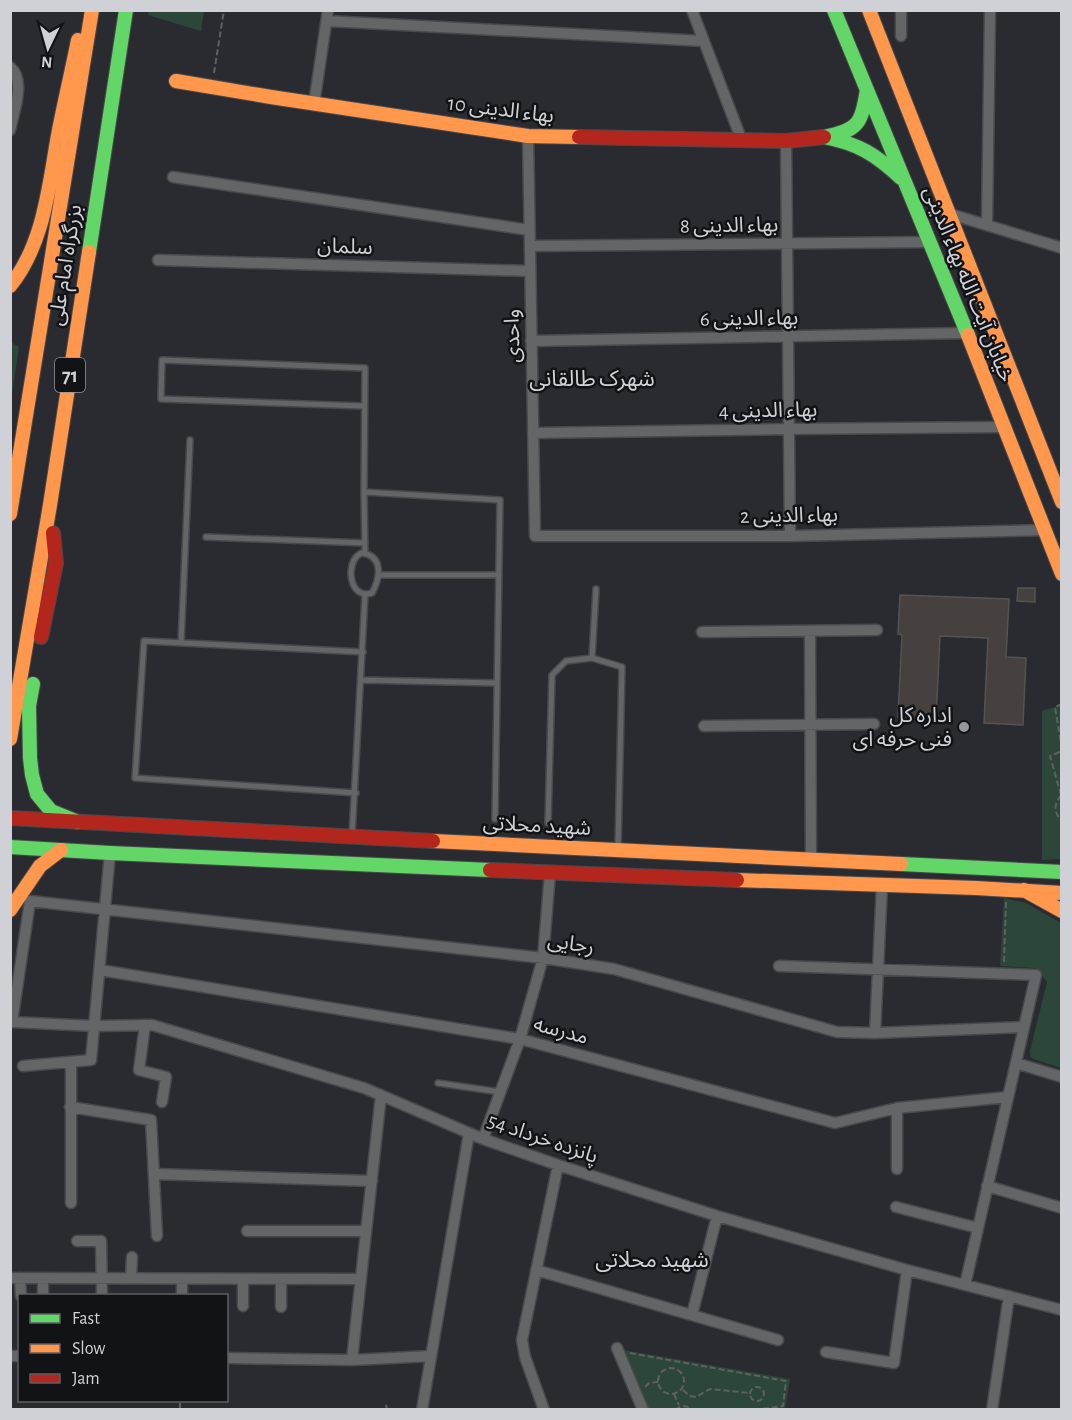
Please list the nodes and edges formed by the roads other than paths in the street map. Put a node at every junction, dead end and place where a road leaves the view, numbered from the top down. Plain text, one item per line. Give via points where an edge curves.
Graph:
1 (84, 10) edge
2 (92, 10) edge
3 (126, 10) edge
4 (692, 10) edge
5 (834, 10) edge
6 (869, 10) edge
7 (900, 10) edge
8 (990, 10) edge
9 (328, 16) edge
10 (901, 36) dead end
11 (704, 41) junction
12 (10, 67) edge
13 (176, 81) dead end
14 (867, 90) junction
15 (314, 104) junction
16 (10, 129) edge
17 (528, 136) junction
18 (824, 137) junction
19 (742, 141) junction
20 (786, 141) junction
21 (173, 177) dead end
22 (905, 182) junction
23 (948, 213) junction
24 (987, 225) junction
25 (530, 230) junction
26 (929, 242) junction
27 (787, 243) junction
28 (530, 246) junction
29 (1062, 248) edge
30 (158, 260) dead end
31 (530, 271) junction
32 (10, 286) edge
33 (967, 333) junction
34 (788, 336) junction
35 (531, 341) junction
36 (364, 406) junction
37 (1004, 427) junction
38 (789, 429) junction
39 (533, 433) junction
40 (190, 440) dead end
41 (364, 492) junction
42 (1062, 502) edge
43 (50, 505) junction
44 (10, 514) edge
45 (1045, 530) junction
46 (535, 536) joint
47 (790, 536) junction
48 (206, 537) dead end
49 (365, 543) junction
50 (366, 553) junction
51 (1062, 574) edge
52 (379, 575) junction
53 (499, 575) junction
54 (596, 589) dead end
55 (366, 595) junction
56 (877, 630) dead end
57 (810, 631) junction
58 (702, 632) dead end
59 (181, 643) junction
60 (39, 652) dead end
61 (363, 652) junction
62 (592, 658) junction
63 (35, 673) dead end
64 (361, 680) junction
65 (497, 683) junction
66 (811, 724) junction
67 (874, 724) dead end
68 (704, 726) dead end
69 (10, 739) edge
70 (356, 793) junction
71 (10, 818) edge
72 (495, 819) dead end
73 (78, 822) junction
74 (548, 823) dead end
75 (352, 837) junction
76 (10, 846) edge
77 (618, 849) junction
78 (61, 850) junction
79 (110, 853) junction
80 (812, 860) junction
81 (1062, 872) edge
82 (550, 873) junction
83 (882, 885) junction
84 (1024, 890) junction
85 (1062, 893) edge
86 (105, 909) junction
87 (10, 910) edge
88 (1062, 911) edge
89 (543, 958) junction
90 (778, 966) dead end
91 (878, 969) junction
92 (100, 970) junction
93 (12, 1022) edge
94 (145, 1025) junction
95 (94, 1026) junction
96 (1024, 1027) junction
97 (875, 1033) junction
98 (520, 1039) junction
99 (71, 1062) junction
100 (1016, 1064) junction
101 (23, 1066) dead end
102 (1062, 1077) edge
103 (438, 1083) dead end
104 (500, 1092) junction
105 (381, 1095) junction
106 (1008, 1097) junction
107 (162, 1102) dead end
108 (70, 1107) junction
109 (897, 1108) junction
110 (469, 1133) junction
111 (483, 1139) junction
112 (558, 1165) junction
113 (897, 1169) dead end
114 (154, 1174) junction
115 (372, 1181) junction
116 (987, 1186) junction
117 (71, 1203) dead end
118 (896, 1207) dead end
119 (1062, 1208) edge
120 (717, 1216) junction
121 (978, 1228) junction
122 (247, 1231) dead end
123 (366, 1231) junction
124 (157, 1236) dead end
125 (77, 1241) dead end
126 (132, 1257) dead end
127 (537, 1270) junction
128 (907, 1270) junction
129 (15, 1278) edge
130 (43, 1278) junction
131 (101, 1278) junction
132 (132, 1278) junction
133 (182, 1279) junction
134 (243, 1279) junction
135 (281, 1279) junction
136 (361, 1279) junction
137 (965, 1285) junction
138 (20, 1294) edge
139 (43, 1294) edge
140 (102, 1294) edge
141 (182, 1294) edge
142 (1009, 1296) junction
143 (243, 1306) dead end
144 (281, 1307) dead end
145 (1062, 1310) edge
146 (692, 1315) junction
147 (778, 1340) dead end
148 (617, 1348) dead end
149 (826, 1352) dead end
150 (430, 1356) junction
151 (228, 1358) edge
152 (352, 1360) junction
153 (422, 1410) edge
154 (544, 1410) edge
155 (643, 1410) edge
156 (992, 1410) edge

1 - 32 main road via 42,215 30,256
2 - 44 main road, بزرگراه امام علی / 71
3 - 43 main road, بزرگراه امام علی / 71
4 - 11 street
5 - 14 main road, خیابان آیت الله بهاء الدینی
6 - 23 main road, خیابان آیت الله بهاء الدینی
7 - 10 street
8 - 24 street
9 - 11 street
9 - 15 street
11 - 19 street
12 - 16 street via 20,83
13 - 15 main road, بهاء الدینی 10
14 - 18 main road via 855,127
14 - 22 main road, خیابان آیت الله بهاء الدینی
15 - 17 main road, بهاء الدینی 10
17 - 19 main road, بهاء الدینی 10
17 - 25 street, واحدی
18 - 20 main road, بهاء الدینی 10
18 - 22 main road via 868,150
19 - 20 main road, بهاء الدینی 10
20 - 27 street
21 - 25 street
22 - 26 main road, خیابان آیت الله بهاء الدینی
23 - 24 street
23 - 42 main road, خیابان آیت الله بهاء الدینی
24 - 29 street
25 - 28 street, واحدی
26 - 27 street, بهاء الدینی 8
26 - 33 main road, خیابان آیت الله بهاء الدینی
27 - 28 street, بهاء الدینی 8
27 - 34 street
28 - 31 street, واحدی
30 - 31 street, سلمان
31 - 35 street, واحدی
33 - 34 street, بهاء الدینی 6
33 - 37 main road, خیابان آیت الله بهاء الدینی
34 - 35 street, بهاء الدینی 6
34 - 38 street
35 - 39 street, واحدی
36 - 36 lane via 161,399 162,360 365,368
36 - 41 lane
37 - 38 street, بهاء الدینی 4
37 - 45 main road, خیابان آیت الله بهاء الدینی
38 - 39 street, بهاء الدینی 4
38 - 47 street
39 - 46 street, واحدی
40 - 59 lane
41 - 49 lane
41 - 53 lane via 500,500
43 - 60 main road via 56,563
43 - 69 main road, بزرگراه امام علی / 71
45 - 47 street, بهاء الدینی 2
45 - 51 main road, خیابان آیت الله بهاء الدینی
46 - 47 street, بهاء الدینی 2
48 - 49 lane
49 - 50 lane
50 - 52 lane via 375,559
50 - 55 lane via 355,558 352,570 356,589
52 - 53 lane
52 - 55 lane via 372,592
53 - 65 lane
54 - 62 lane
55 - 61 lane
56 - 57 street
57 - 58 street
57 - 66 street
59 - 61 lane
59 - 70 lane via 144,641 135,778
61 - 64 lane
62 - 74 lane via 566,661 552,675
62 - 77 lane via 622,667
63 - 73 main road via 29,706 34,785 51,811
64 - 65 lane
64 - 70 lane
65 - 72 lane
66 - 67 street
66 - 68 street
66 - 80 street
70 - 75 lane
71 - 73 main road, شهید محلاتی
73 - 75 main road, شهید محلاتی
75 - 77 main road, شهید محلاتی
76 - 78 main road
77 - 80 main road, شهید محلاتی
78 - 79 main road
78 - 87 main road via 40,866
79 - 82 main road
79 - 86 street
80 - 81 main road, شهید محلاتی
82 - 83 main road
82 - 89 street
83 - 84 main road
83 - 91 street
84 - 85 main road
84 - 88 main road
86 - 89 street, رجایی
86 - 92 street
86 - 93 street, رجایی via 30,901
89 - 97 street, رجایی via 614,969 837,1032
89 - 98 street
90 - 91 street
91 - 96 street via 1036,975
91 - 97 street
92 - 95 street
92 - 98 street, مدرسه
93 - 95 street, پانزده خرداد 54
94 - 95 street, پانزده خرداد 54
94 - 105 street, پانزده خرداد 54
94 - 107 street via 139,1070 166,1077
95 - 99 street via 91,1060
96 - 97 street, رجایی
96 - 100 street
98 - 104 street
98 - 109 street, مدرسه via 835,1123
99 - 101 street
99 - 108 street
100 - 102 street
100 - 106 street
103 - 104 lane
104 - 111 street
105 - 110 street, پانزده خرداد 54
105 - 115 street
106 - 109 street, مدرسه
106 - 116 street
108 - 114 street via 151,1120
108 - 117 street
109 - 113 street
110 - 111 street, پانزده خرداد 54
110 - 150 street
111 - 112 street, پانزده خرداد 54
112 - 120 street, پانزده خرداد 54
112 - 127 street
114 - 115 street
114 - 124 street
115 - 123 street
116 - 119 street
116 - 121 street
118 - 121 street
120 - 128 street, پانزده خرداد 54
120 - 146 street
121 - 137 street
122 - 123 street
123 - 136 street
125 - 131 street via 101,1241
126 - 132 street
127 - 146 street
127 - 154 street via 522,1340
128 - 137 street, پانزده خرداد 54
128 - 149 street via 894,1363
129 - 130 street
129 - 138 street
130 - 131 street
130 - 139 street
131 - 132 street
131 - 140 street
132 - 133 street
133 - 134 street
133 - 141 street
134 - 135 street
134 - 143 street
135 - 136 street
135 - 144 street
136 - 152 street
137 - 142 street, پانزده خرداد 54
142 - 145 street, پانزده خرداد 54
142 - 156 street
146 - 147 street
148 - 155 street
150 - 152 street
150 - 153 street
151 - 152 street

